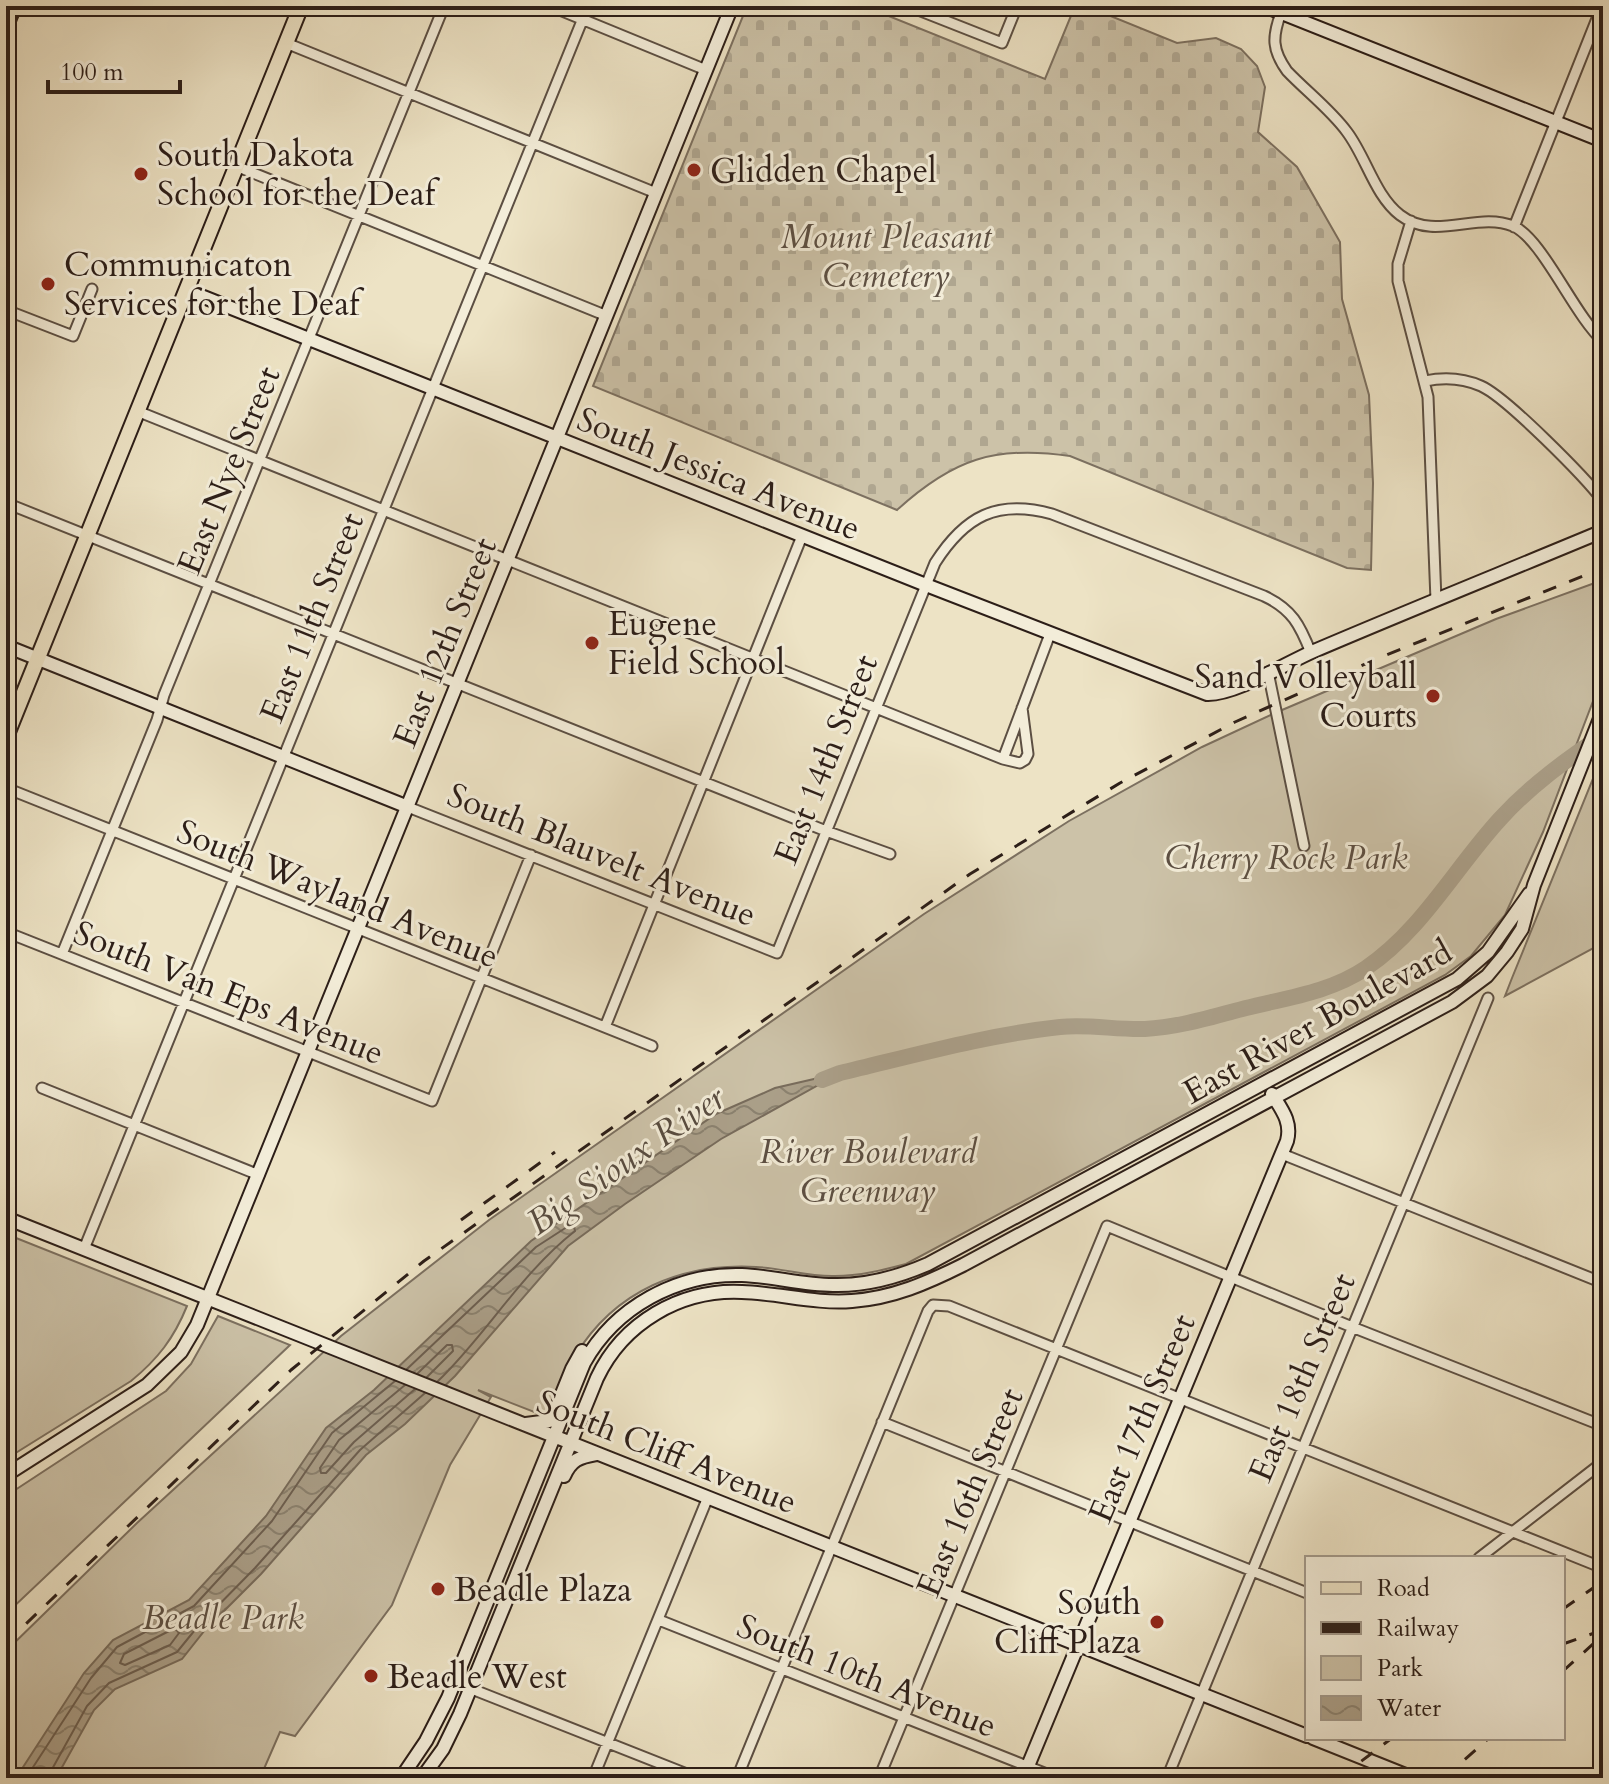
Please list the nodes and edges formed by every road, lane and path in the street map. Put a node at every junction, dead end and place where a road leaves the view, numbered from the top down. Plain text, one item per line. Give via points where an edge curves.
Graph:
1 (15, 6) edge
2 (301, 6) edge
3 (444, 6) edge
4 (550, 6) edge
5 (588, 6) edge
6 (732, 6) edge
7 (908, 6) edge
8 (1017, 6) edge
9 (1264, 6) edge
10 (1602, 6) edge
11 (1281, 13) junction
12 (583, 19) junction
13 (6, 28) edge
14 (286, 43) junction
15 (706, 70) junction
16 (410, 93) junction
17 (1557, 122) junction
18 (1603, 141) edge
19 (532, 142) junction
20 (236, 166) junction
21 (656, 193) junction
22 (360, 215) junction
23 (1411, 221) junction
24 (1514, 227) junction
25 (481, 265) junction
26 (92, 289) dead end
27 (186, 290) junction
28 (6, 310) edge
29 (607, 316) junction
30 (309, 338) junction
31 (1603, 341) edge
32 (1425, 381) junction
33 (431, 388) junction
34 (137, 411) junction
35 (556, 439) junction
36 (259, 461) junction
37 (1603, 501) edge
38 (6, 503) edge
39 (382, 511) junction
40 (1603, 531) edge
41 (87, 535) junction
42 (802, 536) junction
43 (507, 561) junction
44 (209, 584) junction
45 (926, 585) junction
46 (1436, 600) junction
47 (332, 633) junction
48 (1050, 634) junction
49 (6, 646) edge
50 (1311, 653) junction
51 (37, 658) junction
52 (752, 658) junction
53 (1268, 672) junction
54 (458, 683) junction
55 (160, 707) junction
56 (875, 708) junction
57 (1022, 708) junction
58 (1603, 711) edge
59 (6, 737) edge
60 (284, 757) junction
61 (1003, 759) junction
62 (704, 782) junction
63 (6, 788) edge
64 (408, 807) junction
65 (111, 831) junction
66 (826, 831) junction
67 (1304, 846) dead end
68 (890, 854) dead end
69 (531, 855) junction
70 (235, 881) junction
71 (1534, 885) junction
72 (654, 905) junction
73 (358, 929) junction
74 (6, 932) edge
75 (777, 953) joint
76 (62, 954) junction
77 (482, 978) junction
78 (1488, 998) dead end
79 (183, 1002) junction
80 (605, 1027) junction
81 (652, 1046) dead end
82 (310, 1052) junction
83 (1265, 1083) junction
84 (42, 1088) dead end
85 (1275, 1099) junction
86 (134, 1125) junction
87 (1282, 1154) junction
88 (259, 1175) junction
89 (1403, 1203) junction
90 (6, 1218) edge
91 (84, 1249) junction
92 (1231, 1277) junction
93 (1603, 1283) edge
94 (208, 1298) junction
95 (613, 1324) junction
96 (1352, 1327) junction
97 (596, 1344) junction
98 (1057, 1349) junction
99 (1179, 1399) junction
100 (882, 1422) junction
101 (523, 1424) junction
102 (1603, 1426) edge
103 (554, 1436) junction
104 (570, 1442) junction
105 (1302, 1448) junction
106 (599, 1454) junction
107 (1603, 1462) edge
108 (1005, 1471) junction
109 (6, 1475) edge
110 (708, 1497) junction
111 (1128, 1520) junction
112 (1513, 1532) junction
113 (831, 1547) junction
114 (527, 1549) junction
115 (1482, 1556) edge
116 (1603, 1568) edge
117 (1250, 1570) junction
118 (1305, 1592) edge
119 (954, 1596) junction
120 (659, 1620) junction
121 (1078, 1644) junction
122 (781, 1669) junction
123 (454, 1682) junction
124 (471, 1688) junction
125 (1201, 1693) junction
126 (903, 1717) junction
127 (1305, 1735) edge
128 (1318, 1740) edge
129 (608, 1742) junction
130 (1603, 1768) edge
131 (1026, 1772) edge
132 (401, 1778) edge
133 (422, 1778) edge
134 (593, 1778) edge
135 (697, 1778) edge
136 (737, 1778) edge
137 (879, 1778) edge
138 (1057, 1778) edge
139 (1167, 1778) edge
140 (1413, 1778) edge
141 (1599, 1778) edge

1 - 13 main road
2 - 14 main road
3 - 16 street, East Nye Street
4 - 12 street
5 - 12 street, East 11th Street
6 - 15 main road, East 12th Street
7 - 8 street via 1002,43
9 - 11 main road
10 - 17 street
11 - 17 main road
11 - 23 street via 1273,37 1279,60 1347,131 1390,204
12 - 15 street
12 - 19 street, East 11th Street
14 - 16 street
14 - 20 main road
15 - 21 main road, East 12th Street
16 - 19 street
16 - 22 street, East Nye Street
17 - 18 main road
17 - 24 street
19 - 21 street
19 - 25 street, East 11th Street
20 - 22 street
20 - 27 main road
21 - 29 main road, East 12th Street
22 - 25 street
22 - 30 street, East Nye Street
23 - 24 street via 1449,227 1496,221
23 - 32 street via 1398,281
24 - 31 street via 1534,244 1588,328
25 - 29 street
25 - 33 street, East 11th Street
26 - 28 street via 73,336
27 - 30 main road, South Jessica Avenue
27 - 34 main road
29 - 35 main road, East 12th Street
30 - 33 main road, South Jessica Avenue
30 - 36 street, East Nye Street
32 - 37 street via 1460,380 1498,396
32 - 46 street
33 - 35 main road, South Jessica Avenue
33 - 39 street, East 11th Street
34 - 36 street
34 - 41 main road
35 - 42 main road, South Jessica Avenue
35 - 43 main road, East 12th Street
36 - 39 street
36 - 44 street, East Nye Street
38 - 41 street
39 - 43 street
39 - 47 street, East 11th Street
40 - 46 main road
41 - 44 street
41 - 51 main road
42 - 45 main road, South Jessica Avenue
42 - 52 street
43 - 52 street
43 - 54 main road, East 12th Street
44 - 47 street
44 - 55 street, East Nye Street
45 - 48 main road, South Jessica Avenue
45 - 50 street, East 14th Street via 949,541 971,521 996,511 1037,510 1280,604 1299,623
45 - 56 street, East 14th Street
46 - 50 main road
47 - 54 street
47 - 60 street, East 11th Street
48 - 53 main road, South Jessica Avenue via 1195,691 1215,694
48 - 57 street
49 - 51 main road, South Blauvelt Avenue
50 - 53 main road
51 - 55 main road, South Blauvelt Avenue
51 - 59 main road
52 - 56 street
52 - 62 street
53 - 67 street
54 - 62 street
54 - 64 main road, East 12th Street
55 - 60 main road, South Blauvelt Avenue
55 - 65 street, East Nye Street
56 - 61 street
56 - 66 street, East 14th Street
57 - 61 street
57 - 61 street via 1028,754 1020,763
58 - 71 main road
60 - 64 main road, South Blauvelt Avenue
60 - 70 street, East 11th Street
62 - 66 street
62 - 72 street
63 - 65 street, South Wayland Avenue
64 - 69 street, South Blauvelt Avenue
64 - 73 main road, East 12th Street
65 - 70 street, South Wayland Avenue
65 - 76 street, East Nye Street
66 - 68 street
66 - 75 street, East 14th Street
69 - 72 street, South Blauvelt Avenue
69 - 77 street
70 - 73 street, South Wayland Avenue
70 - 79 street, East 11th Street
71 - 83 main road, East River Boulevard via 1497,942 1468,971
71 - 85 main road, East River Boulevard via 1516,941 1476,985
72 - 75 street, South Blauvelt Avenue
72 - 80 street
73 - 77 street, South Wayland Avenue
73 - 82 main road, East 12th Street
74 - 76 street, South Van Eps Avenue
76 - 79 street, South Van Eps Avenue
77 - 80 street, South Wayland Avenue
77 - 82 street, South Van Eps Avenue via 432,1101
78 - 89 street, East 18th Street
79 - 82 street, South Van Eps Avenue
79 - 86 street, East 11th Street
80 - 81 street, South Wayland Avenue
82 - 88 main road, East 12th Street
83 - 85 main road, East 17th Street
83 - 95 main road, East River Boulevard via 908,1273 835,1285 743,1275 708,1277 659,1292
84 - 86 street
85 - 87 main road, East 17th Street via 1289,1126
85 - 104 main road, East River Boulevard via 914,1288 834,1302 727,1291 666,1307 627,1334 610,1355
86 - 88 street
86 - 91 street, East 11th Street
87 - 89 street
87 - 92 main road, East 17th Street
88 - 94 main road, East 12th Street
89 - 93 street
89 - 96 street, East 18th Street
90 - 91 main road, South Cliff Avenue
91 - 94 main road, South Cliff Avenue
92 - 96 street
92 - 98 street, East 16th Street via 1107,1226
92 - 99 main road, East 17th Street
94 - 101 main road, South Cliff Avenue
94 - 109 main road, East 12th Street via 190,1339 160,1374
95 - 97 main road, East River Boulevard
95 - 104 main road via 567,1420
96 - 102 street
96 - 105 street, East 18th Street
97 - 101 main road via 584,1348 549,1421
97 - 103 main road, East River Boulevard
98 - 99 street
98 - 100 street via 949,1306 933,1305
98 - 108 street, East 16th Street
99 - 105 street
99 - 111 main road, East 17th Street
100 - 108 street
100 - 113 street
101 - 103 main road, South Cliff Avenue
103 - 104 main road, South Cliff Avenue
103 - 114 main road via 555,1460 527,1527
103 - 123 main road
104 - 106 main road, South Cliff Avenue
104 - 114 main road
105 - 112 street
105 - 117 street, East 18th Street
106 - 110 main road, South Cliff Avenue
106 - 114 main road via 571,1463 540,1534
107 - 112 street
108 - 111 street
108 - 119 street, East 16th Street
110 - 113 main road, South Cliff Avenue
110 - 120 street
111 - 117 street
111 - 121 main road, East 17th Street
112 - 115 street
112 - 116 street
113 - 119 main road, South Cliff Avenue
113 - 122 street
114 - 124 main road
117 - 118 street
117 - 125 street, East 18th Street
119 - 121 main road, South Cliff Avenue
119 - 126 street, East 16th Street
120 - 122 street, South 10th Avenue
120 - 129 street
121 - 125 main road, South Cliff Avenue
121 - 131 main road, East 17th Street
122 - 126 street, South 10th Avenue
122 - 136 street
123 - 124 street
123 - 132 main road via 431,1732
124 - 129 street
124 - 133 main road via 447,1741
125 - 127 main road, South Cliff Avenue
125 - 139 street, East 18th Street
126 - 131 street, South 10th Avenue
126 - 137 street, East 16th Street
128 - 140 main road
129 - 134 street
129 - 135 street
130 - 141 street
131 - 138 street, South 10th Avenue

